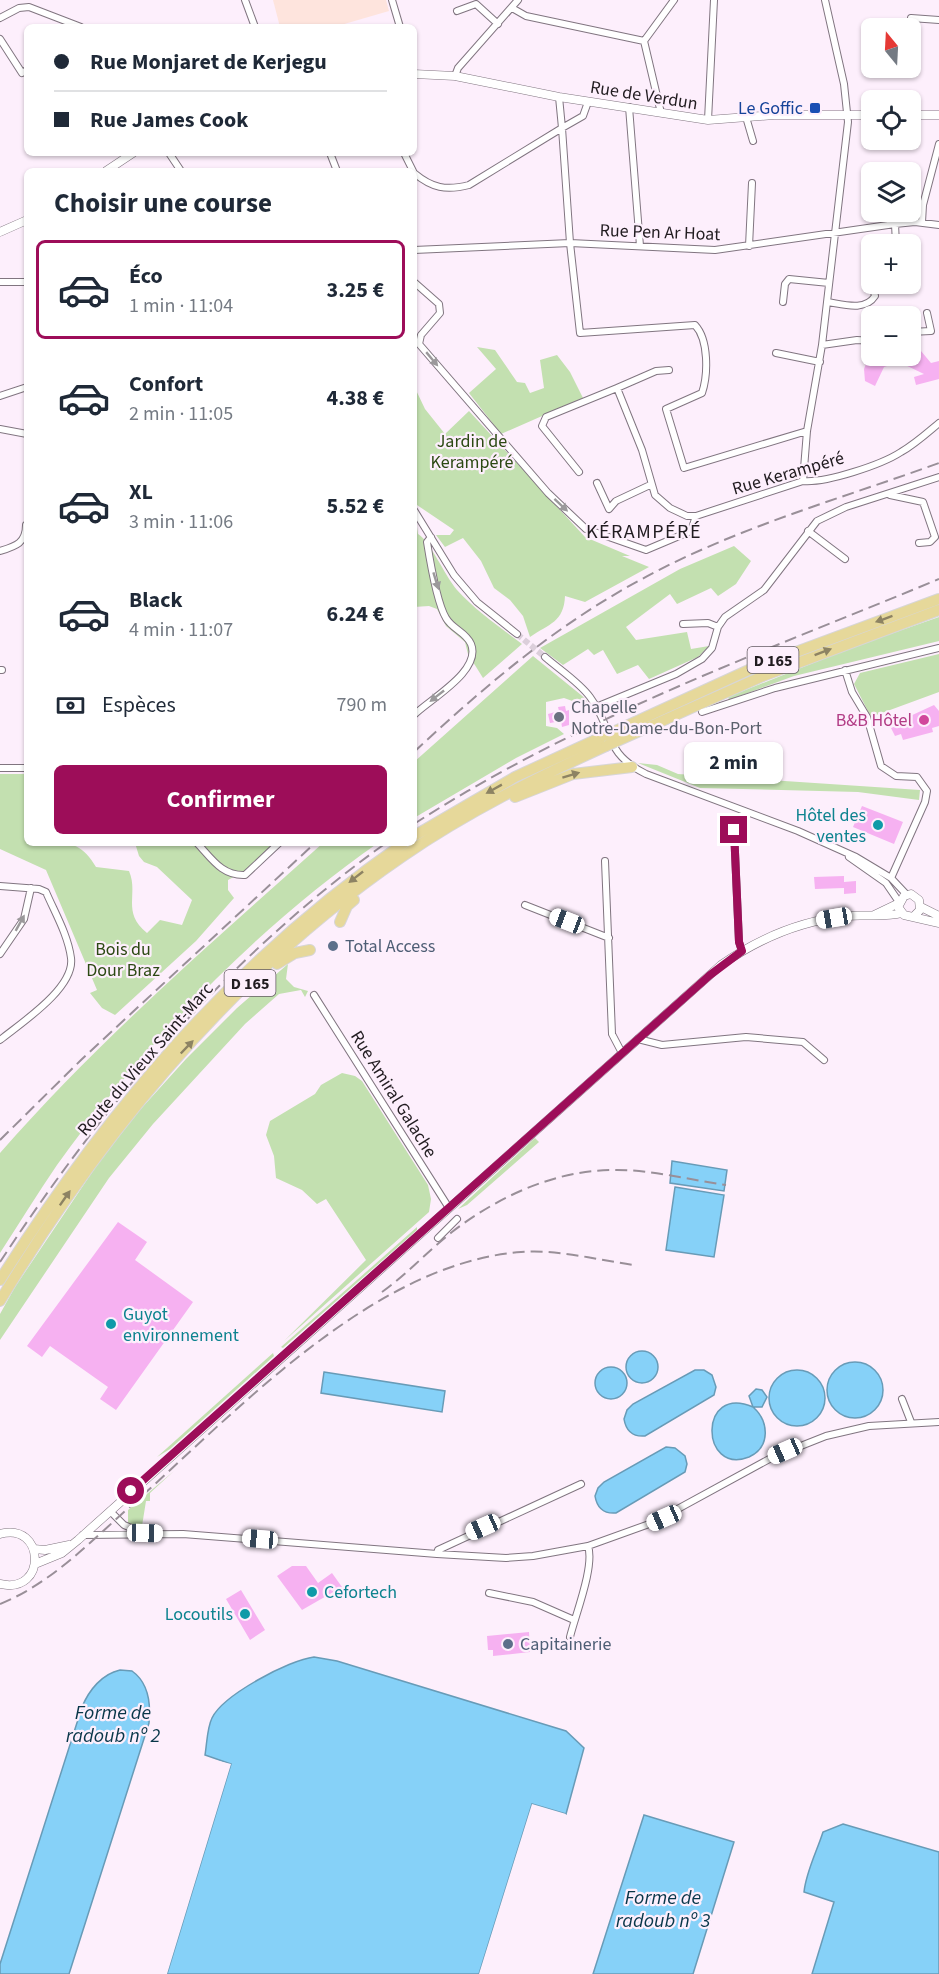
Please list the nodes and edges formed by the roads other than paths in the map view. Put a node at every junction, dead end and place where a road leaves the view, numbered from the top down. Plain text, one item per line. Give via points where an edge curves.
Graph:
1 (245, 0) edge
2 (392, 0) edge
3 (518, 0) edge
4 (674, 0) edge
5 (714, 0) edge
6 (825, 0) edge
7 (513, 8) junction
8 (456, 11) dead end
9 (0, 18) edge
10 (921, 19) edge
11 (939, 20) edge
12 (73, 24) edge
13 (254, 24) edge
14 (399, 24) edge
15 (498, 24) junction
16 (0, 39) edge
17 (644, 40) junction
18 (24, 72) edge
19 (417, 74) edge
20 (455, 76) junction
21 (559, 97) junction
22 (588, 102) junction
23 (628, 107) junction
24 (661, 113) junction
25 (848, 115) junction
26 (861, 115) edge
27 (921, 115) edge
28 (939, 115) edge
29 (746, 117) junction
30 (708, 120) junction
31 (562, 128) junction
32 (753, 141) dead end
33 (939, 144) edge
34 (128, 156) edge
35 (110, 168) edge
36 (417, 174) edge
37 (752, 183) dead end
38 (24, 221) edge
39 (922, 222) junction
40 (895, 224) junction
41 (939, 225) edge
42 (0, 232) edge
43 (835, 232) junction
44 (896, 234) edge
45 (570, 243) junction
46 (640, 246) junction
47 (749, 246) junction
48 (417, 250) edge
49 (0, 282) edge
50 (24, 282) edge
51 (829, 283) junction
52 (417, 285) edge
53 (875, 294) edge
54 (783, 302) dead end
55 (827, 302) junction
56 (927, 313) dead end
57 (921, 331) edge
58 (861, 340) edge
59 (822, 345) junction
60 (776, 354) dead end
61 (820, 362) junction
62 (669, 370) dead end
63 (24, 388) edge
64 (617, 388) junction
65 (0, 396) edge
66 (939, 423) edge
67 (0, 429) edge
68 (807, 431) junction
69 (24, 433) edge
70 (579, 472) dead end
71 (939, 477) edge
72 (803, 481) junction
73 (597, 483) dead end
74 (650, 485) junction
75 (889, 495) junction
76 (417, 515) edge
77 (696, 516) junction
78 (808, 531) junction
79 (431, 537) junction
80 (24, 538) edge
81 (919, 543) dead end
82 (0, 551) edge
83 (845, 559) dead end
84 (939, 599) edge
85 (939, 610) edge
86 (683, 624) dead end
87 (718, 627) junction
88 (517, 634) tunnel mouth
89 (939, 648) edge
90 (545, 657) tunnel mouth
91 (845, 670) junction
92 (596, 707) junction
93 (702, 712) dead end
94 (417, 713) edge
95 (610, 741) junction
96 (632, 767) junction
97 (0, 768) edge
98 (24, 768) edge
99 (734, 830) dead end
100 (440, 832) junction
101 (417, 834) edge
102 (200, 846) edge
103 (276, 846) edge
104 (400, 846) edge
105 (842, 851) junction
106 (605, 861) dead end
107 (891, 878) junction
108 (0, 886) edge
109 (31, 888) junction
110 (908, 895) junction
111 (899, 903) junction
112 (525, 905) dead end
113 (921, 907) junction
114 (902, 913) junction
115 (873, 915) junction
116 (914, 916) junction
117 (939, 916) edge
118 (340, 922) dead end
119 (939, 924) edge
120 (609, 938) junction
121 (310, 950) dead end
122 (742, 951) junction
123 (0, 954) edge
124 (256, 977) junction
125 (314, 995) dead end
126 (638, 1039) junction
127 (0, 1040) edge
128 (622, 1053) junction
129 (824, 1060) dead end
130 (448, 1208) junction
131 (457, 1219) dead end
132 (438, 1238) dead end
133 (0, 1280) edge
134 (0, 1301) edge
135 (902, 1399) dead end
136 (911, 1422) junction
137 (939, 1422) edge
138 (581, 1484) dead end
139 (110, 1510) junction
140 (145, 1533) junction
141 (0, 1534) edge
142 (83, 1535) junction
143 (74, 1543) junction
144 (588, 1546) junction
145 (34, 1549) junction
146 (437, 1554) junction
147 (35, 1564) junction
148 (0, 1584) edge
149 (489, 1593) dead end
150 (574, 1620) junction
151 (570, 1637) dead end

1 - 13 street
2 - 14 street
3 - 7 street
4 - 17 street
5 - 30 street
6 - 25 street
7 - 15 street
7 - 17 street via 526,16
8 - 15 street via 476,4
9 - 12 street via 29,7
10 - 11 street
15 - 20 street
16 - 18 street
17 - 24 street
19 - 20 street, Rue de Verdun
20 - 21 street, Rue de Verdun
21 - 22 street, Rue de Verdun
21 - 31 street
22 - 23 street, Rue de Verdun
22 - 31 street via 582,116
23 - 24 street, Rue de Verdun
23 - 46 street
24 - 30 street, Rue de Verdun
25 - 26 street, Rue de Verdun
25 - 29 street, Rue de Verdun
25 - 43 street
27 - 28 street
29 - 30 street, Rue de Verdun
29 - 32 street
31 - 36 street via 469,185 441,188
31 - 45 street
33 - 39 street
34 - 35 street
37 - 47 street
38 - 42 street
39 - 40 street, Rue Pen Ar Hoat
39 - 41 street, Rue Pen Ar Hoat
40 - 43 street, Rue Pen Ar Hoat
40 - 44 street
43 - 47 street, Rue Pen Ar Hoat
43 - 51 street
45 - 46 street, Rue Pen Ar Hoat
45 - 48 street, Rue Pen Ar Hoat
45 - 68 street via 580,333 695,325 702,332 706,380 702,393 666,409 684,468
46 - 47 street, Rue Pen Ar Hoat via 702,251
49 - 50 street
51 - 54 street via 789,279
51 - 55 street
52 -> 77 street via 439,304 440,313 418,339 420,344 548,493 586,529 646,550 691,531
53 - 55 street via 868,303 852,306
55 - 59 street
56 - 57 street via 931,331
58 - 59 street
59 - 61 street
60 - 61 street
61 - 68 street
62 - 64 street via 656,371
63 - 65 street
64 - 70 street via 546,417 542,426
64 - 74 street via 646,463
66 - 72 street, Rue Kerampéré via 888,458 816,482
67 - 69 street
68 - 72 street
71 - 75 street
72 - 77 street, Rue Kerampéré
73 - 74 street via 609,509 616,501
74 - 77 street via 670,508
75 - 78 street via 846,507 817,521
75 - 81 street via 923,502 935,537
76 - 79 street
78 - 83 street
78 - 87 street via 764,590 725,617
79 - 88 street via 454,575 477,602
79 -> 94 street via 427,542 440,605 451,625 472,645 472,654 460,677
80 - 82 street
84 -> 95 highway, Route du Vieux Saint-Marc / D 165 via 753,668
95 -> 85 highway, Route du Vieux Saint-Marc / D 165 via 773,672
86 - 87 street via 708,623
87 - 92 street via 712,648 702,659
89 - 91 street
90 - 92 street via 586,692
91 - 93 street
91 - 107 street via 867,717 881,766 896,776 917,777 927,791
92 - 95 street
95 - 96 street
95 - 100 highway, Route du Vieux Saint-Marc / D 165
95 -> 101 highway, Route du Vieux Saint-Marc / D 165 via 515,777
100 -> 96 highway via 573,774
96 - 105 street
97 - 98 street
99 - 122 street
100 - 118 highway via 347,906
100 - 124 highway, Route du Vieux Saint-Marc / D 165 via 384,869
102 - 103 street via 224,872 245,875
104 -> 133 highway, Route du Vieux Saint-Marc / D 165 via 279,942 171,1048 96,1138
105 - 107 street
105 - 111 street via 885,883
106 - 120 street
107 - 110 street
108 - 109 street
123 -> 109 street via 24,920
109 - 127 street via 46,892 67,938 71,967 57,992
110 - 111 street
110 - 113 street via 917,897
111 - 114 street
111 - 115 street
112 - 120 street
113 - 116 street
113 - 117 street
114 - 115 street
114 - 116 street
115 - 122 street via 807,924
116 - 119 street
120 - 128 street via 612,1034
121 - 124 highway via 295,953
122 - 126 street
134 -> 124 highway, Route du Vieux Saint-Marc / D 165 via 42,1231 112,1133
125 - 130 street, Rue Amiral Galache
126 - 128 street
126 - 129 street via 662,1045 746,1037 803,1042
128 - 130 street
130 - 139 street
131 - 132 street
135 - 136 street
136 - 137 street
136 - 144 street via 869,1426 798,1446 674,1513
138 - 146 street via 464,1535
139 - 140 street via 124,1525
139 - 142 street
140 - 142 street
140 - 146 street
141 - 145 street via 18,1534
142 - 143 street
143 - 145 street via 56,1549
143 - 147 street via 57,1556
144 - 146 street via 515,1557
144 - 150 street via 590,1553
145 - 147 street
147 - 148 street via 22,1582
149 - 150 street via 533,1602
150 - 151 street

